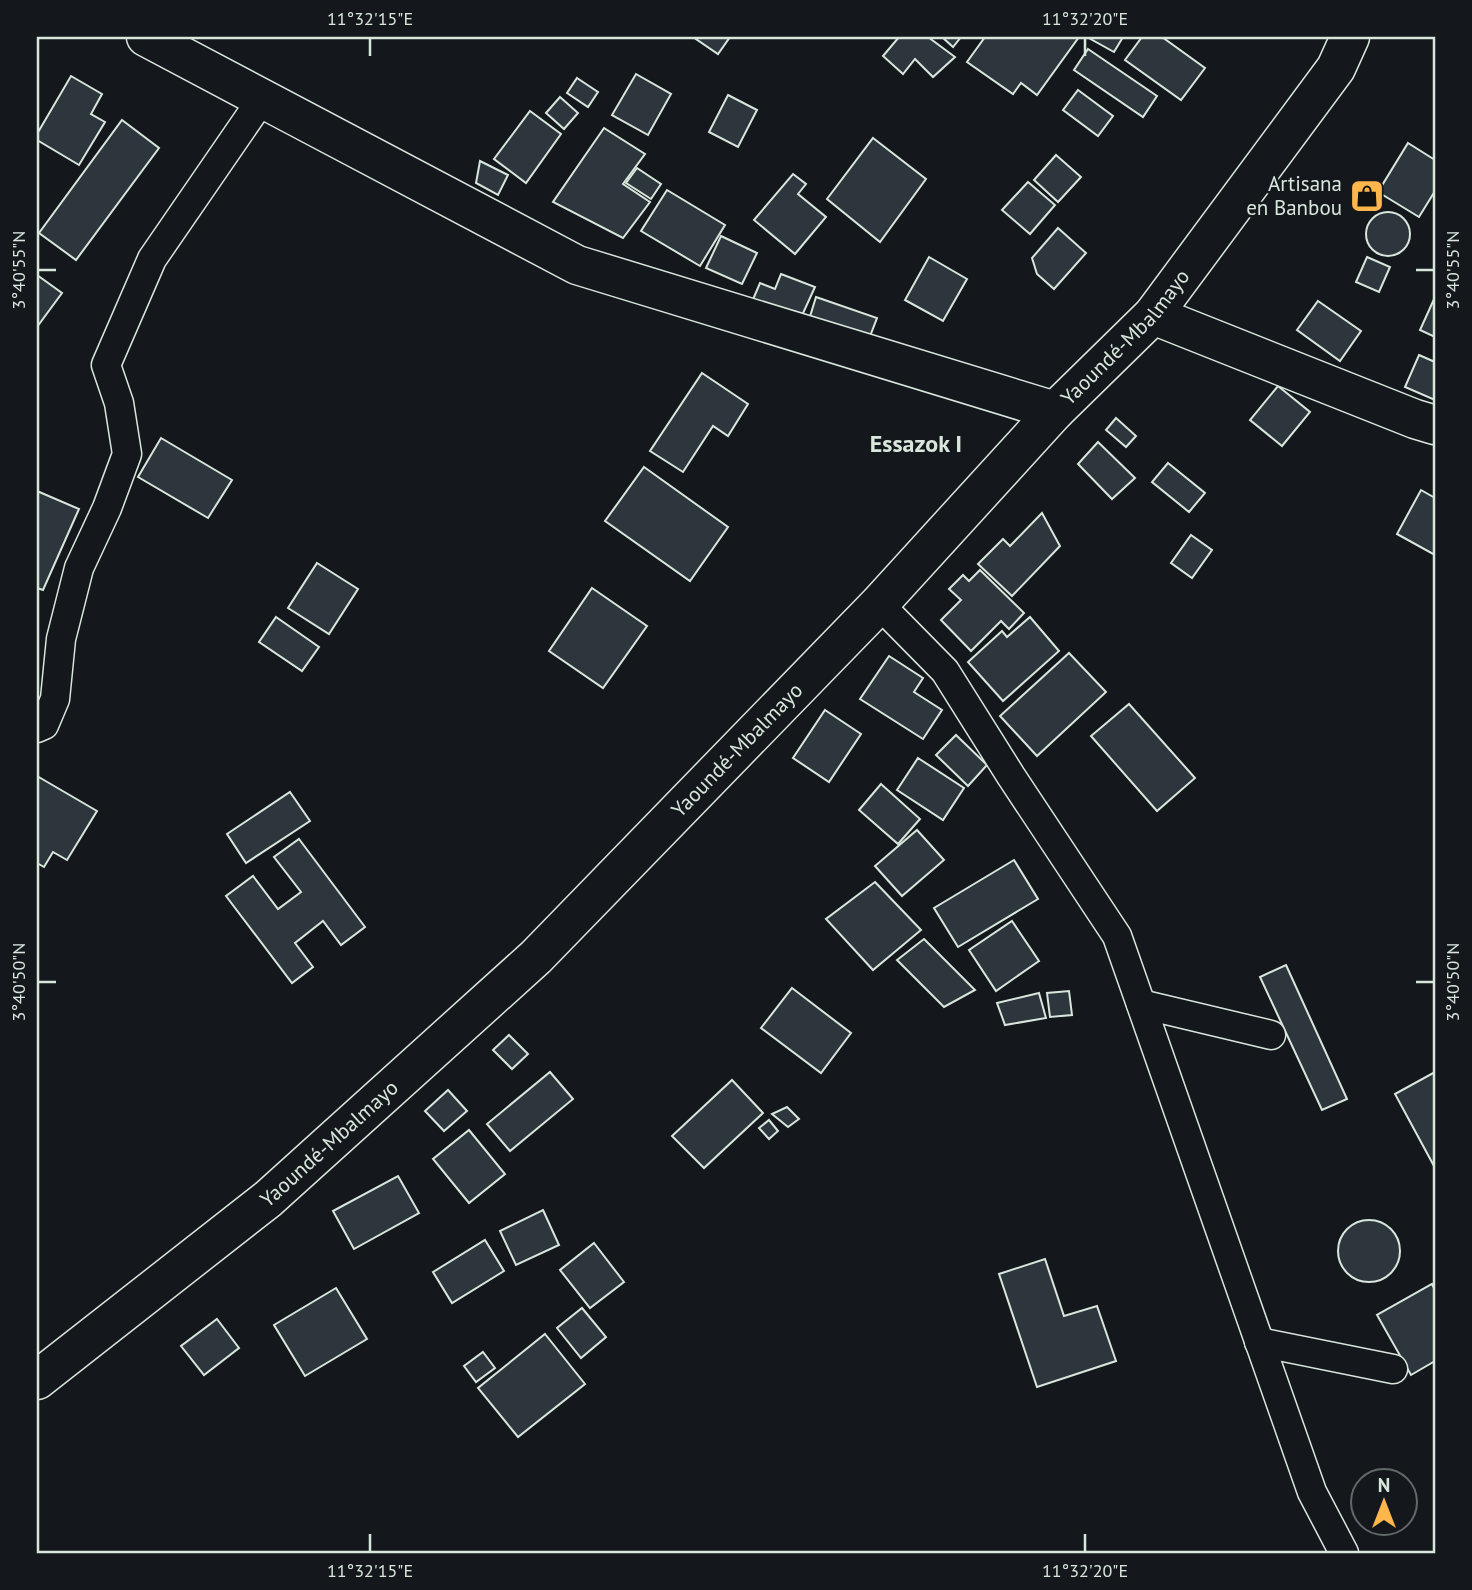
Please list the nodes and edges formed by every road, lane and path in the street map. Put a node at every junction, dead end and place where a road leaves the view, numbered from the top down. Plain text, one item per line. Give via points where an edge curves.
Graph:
1 (146, 37) edge
2 (1350, 37) edge
3 (262, 99) junction
4 (1153, 315) junction
5 (1055, 411) junction
6 (1435, 425) edge
7 (879, 604) junction
8 (37, 728) edge
9 (1141, 1004) junction
10 (1270, 1035) dead end
11 (1259, 1342) junction
12 (1393, 1369) dead end
13 (37, 1380) edge
14 (1344, 1553) edge

1 - 3 main road
2 - 4 main road, Yaoundé-Mbalmayo via 1336,68
3 - 5 main road via 577,265
3 - 8 street via 152,259 106,365 119,403 127,454 79,568 61,639 55,699 44,724
4 - 5 main road, Yaoundé-Mbalmayo
4 - 6 main road
5 - 7 main road, Yaoundé-Mbalmayo
7 - 9 street via 945,671 1117,936
7 - 13 main road, Yaoundé-Mbalmayo via 536,957 268,1199
9 - 10 street
9 - 11 street
11 - 12 street
11 - 14 street via 1312,1492

